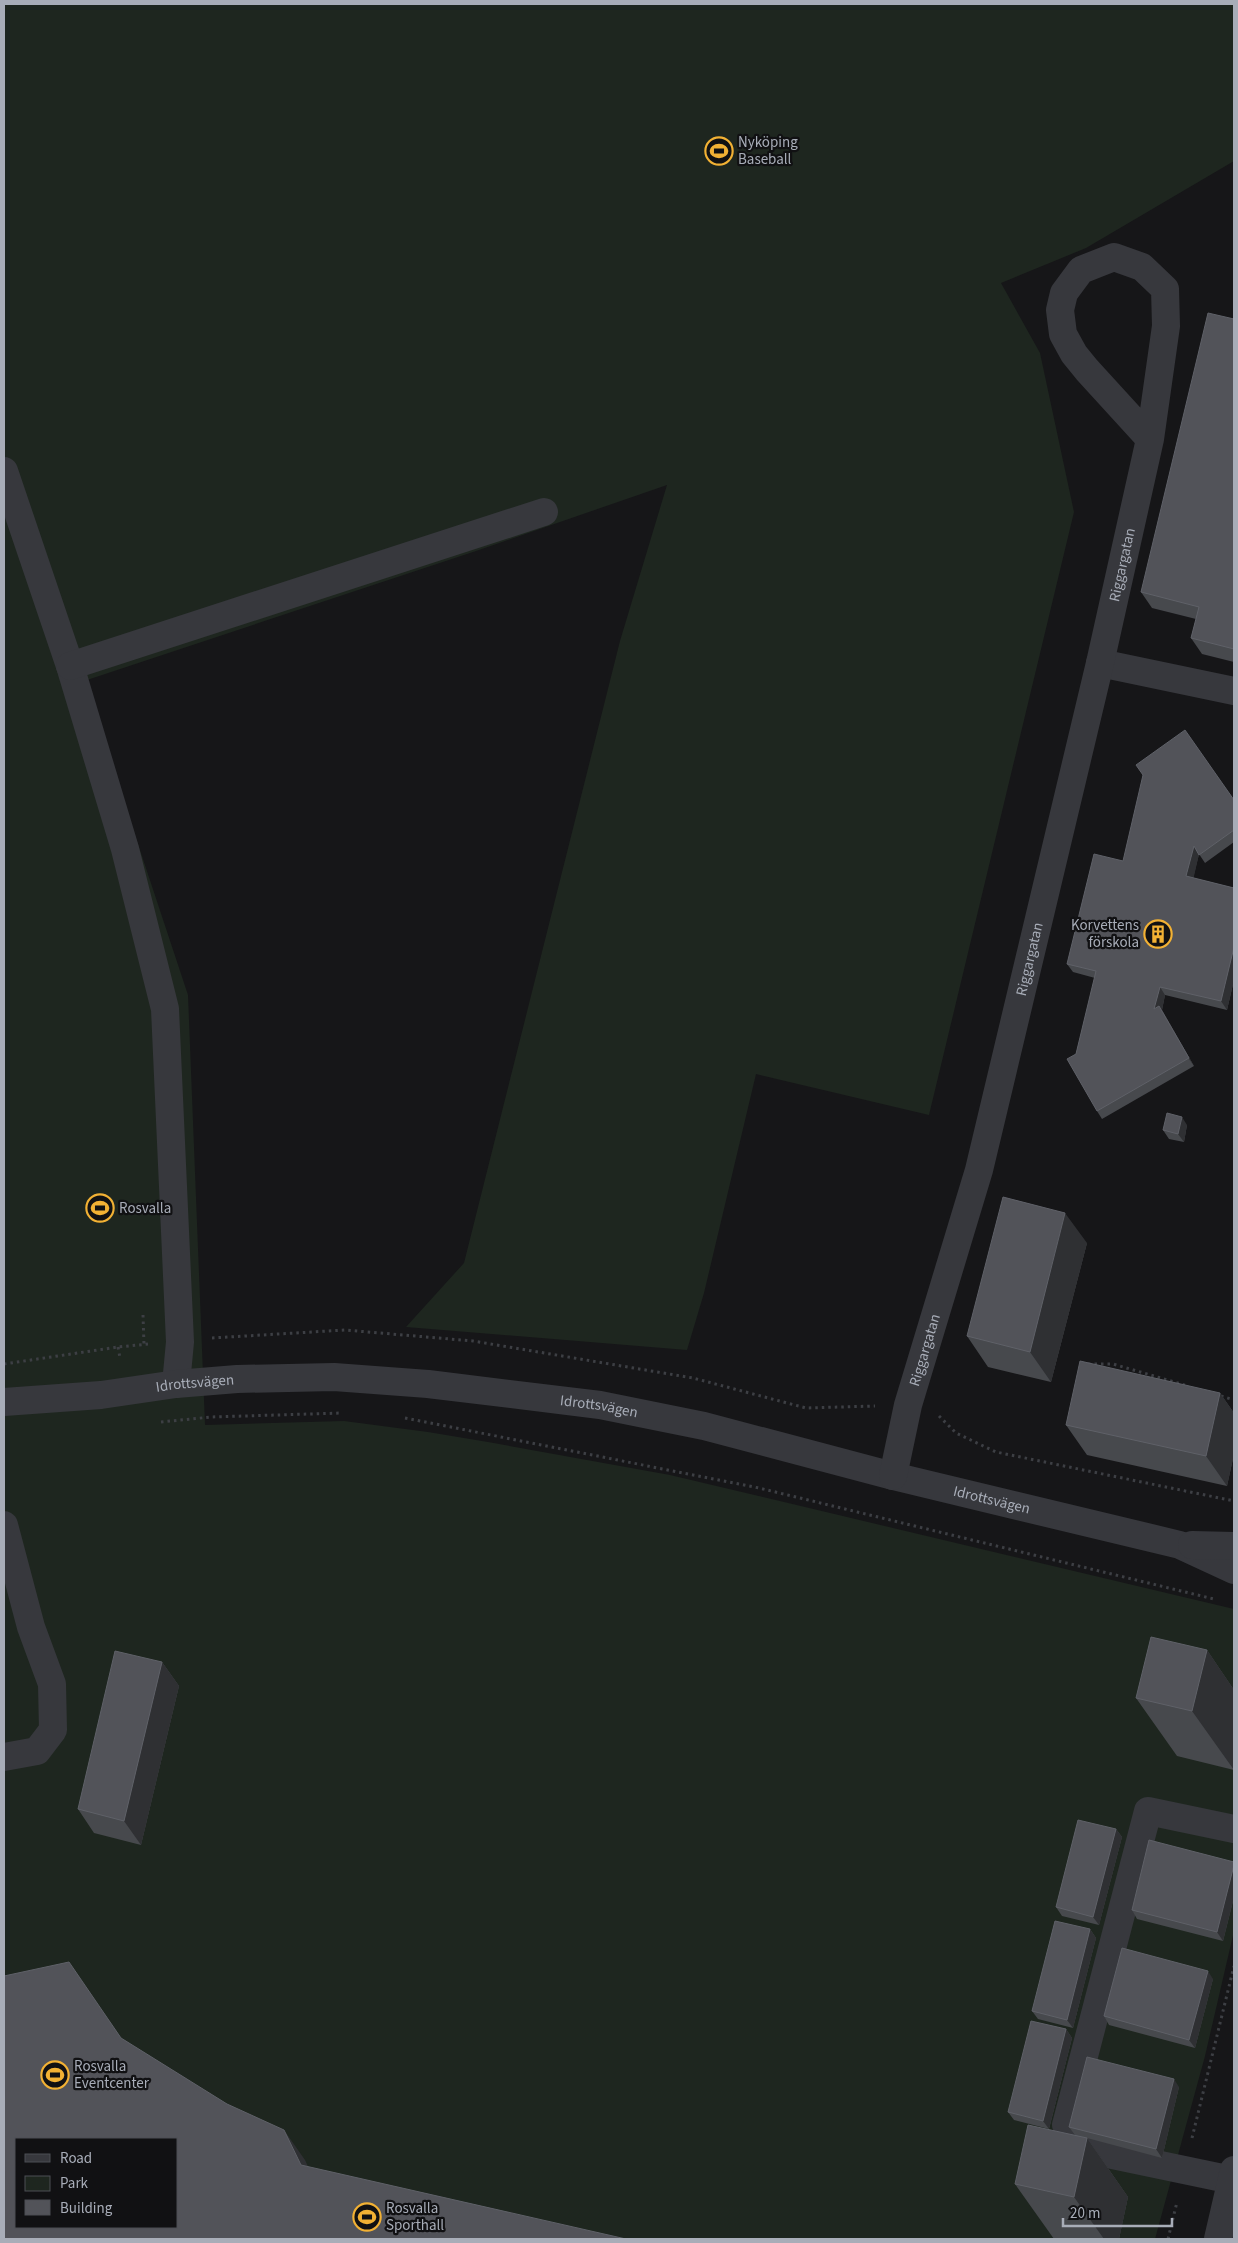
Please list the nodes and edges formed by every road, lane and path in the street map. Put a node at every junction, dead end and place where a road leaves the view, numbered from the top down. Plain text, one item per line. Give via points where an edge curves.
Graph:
1 (1150, 439) junction
2 (4, 471) edge
3 (544, 512) dead end
4 (1100, 663) junction
5 (70, 666) junction
6 (1234, 691) edge
7 (143, 1308) dead end
8 (144, 1345) dead end
9 (1080, 1364) edge
10 (176, 1384) junction
11 (1192, 1387) edge
12 (1217, 1395) edge
13 (1234, 1400) edge
14 (4, 1402) edge
15 (346, 1413) dead end
16 (403, 1417) dead end
17 (157, 1422) dead end
18 (893, 1476) junction
19 (4, 1525) edge
20 (1180, 1545) junction
21 (1234, 1546) edge
22 (1234, 1570) edge
23 (1216, 1599) dead end
24 (4, 1757) edge
25 (1234, 1829) edge
26 (1234, 1966) edge
27 (1184, 2171) junction
28 (1233, 2175) edge
29 (1168, 2239) edge
30 (1218, 2239) edge

1 - 1 street, Riggargatan via 1166,326 1165,288 1142,266 1114,257 1081,270 1064,293 1060,310 1063,334 1074,354
1 - 4 street, Riggargatan
2 - 5 street
3 - 5 street
4 - 6 street
4 - 18 street, Riggargatan via 980,1170 908,1405
5 - 10 street via 124,849 165,1009 180,1342
7 - 8 path
9 - 11 path via 1113,1364
10 - 14 street, Idrottsvägen via 101,1395
10 - 18 street, Idrottsvägen via 237,1378 334,1377 490,1391 600,1406 704,1426
12 - 13 path
15 - 17 path
16 - 23 path via 759,1488
18 - 20 street, Idrottsvägen
19 - 24 street via 31,1627 52,1684 54,1730 37,1751
20 - 21 street, Idrottsvägen
20 - 22 street, Idrottsvägen
25 - 27 street via 1148,1811 1066,2125 1079,2148
26 - 27 path
27 - 28 street
27 - 29 path
28 - 30 street

